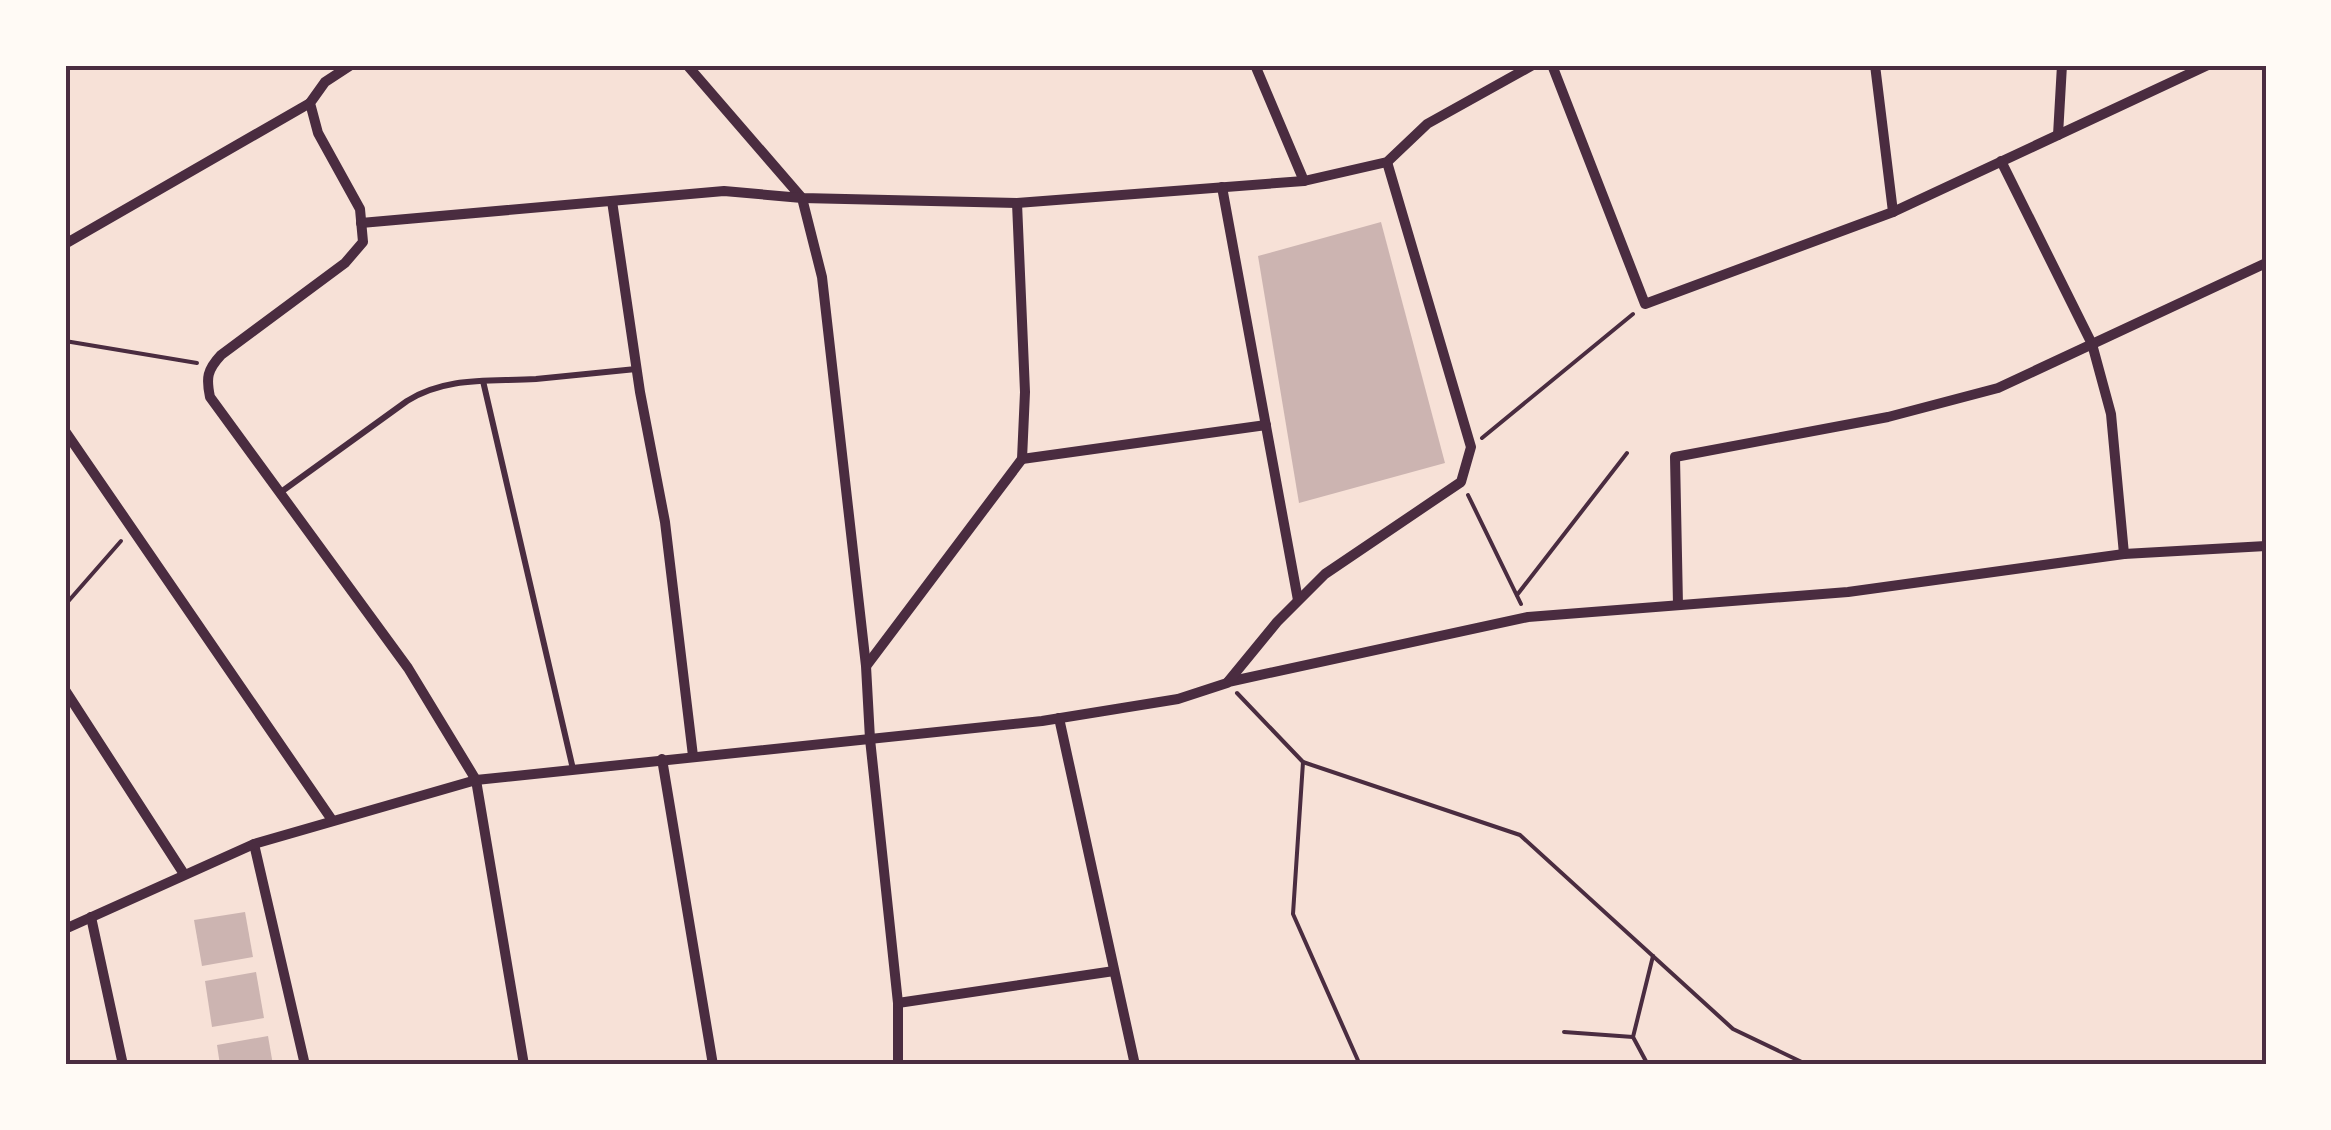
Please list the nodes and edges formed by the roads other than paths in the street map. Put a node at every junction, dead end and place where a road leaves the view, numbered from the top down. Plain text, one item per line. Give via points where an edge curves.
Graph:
1 (351, 65) edge
2 (687, 65) edge
3 (1255, 65) edge
4 (1533, 65) edge
5 (1552, 65) edge
6 (1875, 65) edge
7 (2062, 65) edge
8 (2208, 65) edge
9 (310, 103) junction
10 (2058, 135) junction
11 (2002, 161) junction
12 (1387, 162) junction
13 (1304, 181) junction
14 (1222, 187) junction
15 (802, 198) junction
16 (612, 201) junction
17 (1017, 203) junction
18 (1892, 212) junction
19 (361, 223) junction
20 (65, 244) edge
21 (2266, 263) edge
22 (2092, 344) junction
23 (636, 369) junction
24 (483, 381) junction
25 (1266, 425) junction
26 (65, 432) edge
27 (1022, 459) junction
28 (281, 492) junction
29 (2266, 546) edge
30 (2124, 554) junction
31 (1298, 600) junction
32 (1678, 605) junction
33 (866, 666) junction
34 (1227, 682) junction
35 (65, 690) edge
36 (1059, 718) junction
37 (870, 739) junction
38 (693, 756) junction
39 (662, 759) junction
40 (573, 769) junction
41 (476, 780) junction
42 (332, 820) junction
43 (254, 844) junction
44 (184, 874) junction
45 (91, 917) junction
46 (65, 930) edge
47 (1114, 971) junction
48 (898, 1003) junction
49 (123, 1065) edge
50 (305, 1065) edge
51 (524, 1065) edge
52 (712, 1065) edge
53 (898, 1065) edge
54 (1135, 1065) edge

1 - 9 street
2 - 15 street
3 - 13 street
4 - 12 street via 1426,124
5 - 18 street via 1645,304
6 - 18 street
7 - 10 street
8 - 10 street
9 - 19 street
9 - 20 street
10 - 11 street
11 - 18 street
11 - 22 street
12 - 13 street
12 - 31 street via 1470,447 1462,482 1325,574
13 - 14 street
14 - 17 street
14 - 25 street
15 - 16 street via 724,192
15 - 17 street
15 - 33 street via 822,277
16 - 19 street
16 - 23 street
17 - 27 street
19 - 28 street via 363,242 345,263 211,365 206,378 210,397
21 - 22 street
22 - 30 street via 2111,414
22 - 32 street via 1998,388 1888,418 1675,457
23 - 24 lane
23 - 38 street via 664,522
24 - 28 lane via 418,394
24 - 40 lane
25 - 27 street
25 - 31 street
26 - 42 street
27 - 33 street
28 - 41 street via 408,668
29 - 30 street
30 - 32 street via 1848,592
31 - 34 street
32 - 34 street via 1528,617
33 - 37 street
34 - 36 street via 1178,699
35 - 44 street
36 - 37 street
36 - 47 street
37 - 38 street
37 - 48 street
38 - 39 street
39 - 40 street
39 - 52 street
40 - 41 street
41 - 42 street
41 - 51 street
42 - 43 street
43 - 44 street
43 - 50 street
44 - 45 street
45 - 46 street
45 - 49 street
47 - 48 street
47 - 54 street
48 - 53 street

